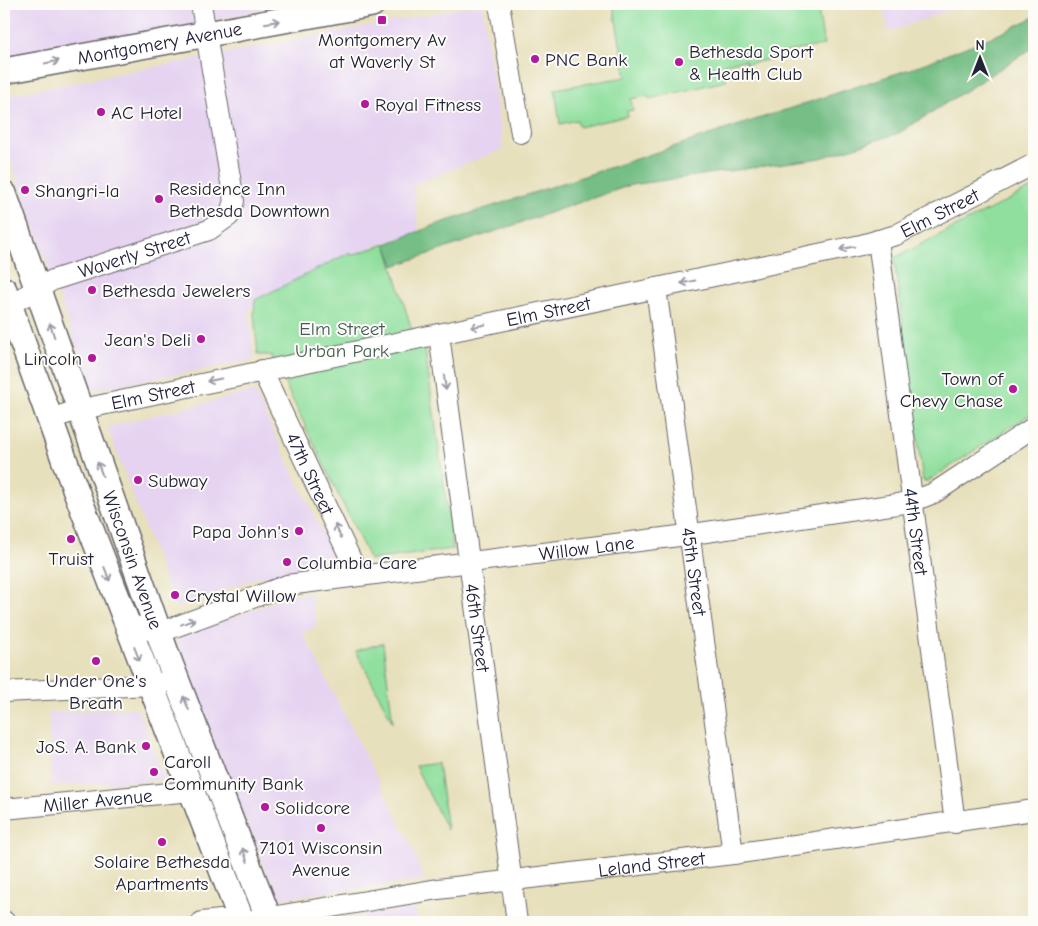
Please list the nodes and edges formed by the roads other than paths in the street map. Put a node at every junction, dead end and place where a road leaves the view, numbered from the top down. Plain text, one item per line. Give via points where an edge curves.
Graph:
1 (372, 4) edge
2 (499, 4) edge
3 (204, 22) junction
4 (4, 71) edge
5 (521, 133) dead end
6 (1034, 164) edge
7 (4, 194) edge
8 (878, 240) junction
9 (37, 287) junction
10 (656, 288) junction
11 (7, 298) edge
12 (439, 334) junction
13 (262, 370) junction
14 (78, 410) junction
15 (50, 419) junction
16 (1034, 427) edge
17 (911, 502) junction
18 (691, 535) junction
19 (470, 564) junction
20 (356, 576) junction
21 (125, 623) junction
22 (159, 633) junction
23 (176, 680) junction
24 (150, 685) junction
25 (4, 692) edge
26 (191, 791) junction
27 (4, 810) edge
28 (1034, 810) edge
29 (955, 823) junction
30 (733, 854) junction
31 (511, 881) junction
32 (269, 920) edge
33 (202, 922) edge
34 (242, 922) edge
35 (517, 922) edge

3 -> 1 main road, Montgomery Avenue
2 - 5 street
4 -> 3 main road, Montgomery Avenue
3 - 9 street, Waverly Street via 234,201 229,216 209,230
6 - 8 street, Elm Street via 896,235
7 - 9 main road, Wisconsin Avenue
8 -> 10 street, Elm Street
8 - 17 street, 44th Street
9 - 11 street
14 -> 9 main road, Wisconsin Avenue
10 -> 12 street, Elm Street
10 - 18 street, 45th Street
11 - 15 main road, Wisconsin Avenue
12 - 13 street, Elm Street
12 -> 19 street, 46th Street
13 -> 14 street, Elm Street
20 -> 13 street, 47th Street
14 - 15 street, Elm Street
22 -> 14 main road, Wisconsin Avenue
15 -> 21 main road, Wisconsin Avenue
16 - 17 street, Willow Lane via 934,493
17 - 18 street, Willow Lane
17 - 29 street, 44th Street
18 - 19 street, Willow Lane
18 - 30 street, 45th Street
19 - 20 street, Willow Lane
19 - 31 street, 46th Street
22 -> 20 street, Willow Lane via 275,588
21 - 22 street
21 -> 24 main road, Wisconsin Avenue
22 - 23 main road, Wisconsin Avenue
23 - 24 street
32 -> 23 main road, Wisconsin Avenue
24 - 25 street
24 - 26 main road, Wisconsin Avenue
26 - 27 street, Miller Avenue
26 - 34 main road, Wisconsin Avenue
28 - 29 street, Leland Street
29 - 30 street, Leland Street
30 - 31 street, Leland Street
31 - 32 street, Leland Street via 438,889
31 - 35 street, 46th Street
32 - 34 street, Leland Street
33 - 34 street, Leland Street

